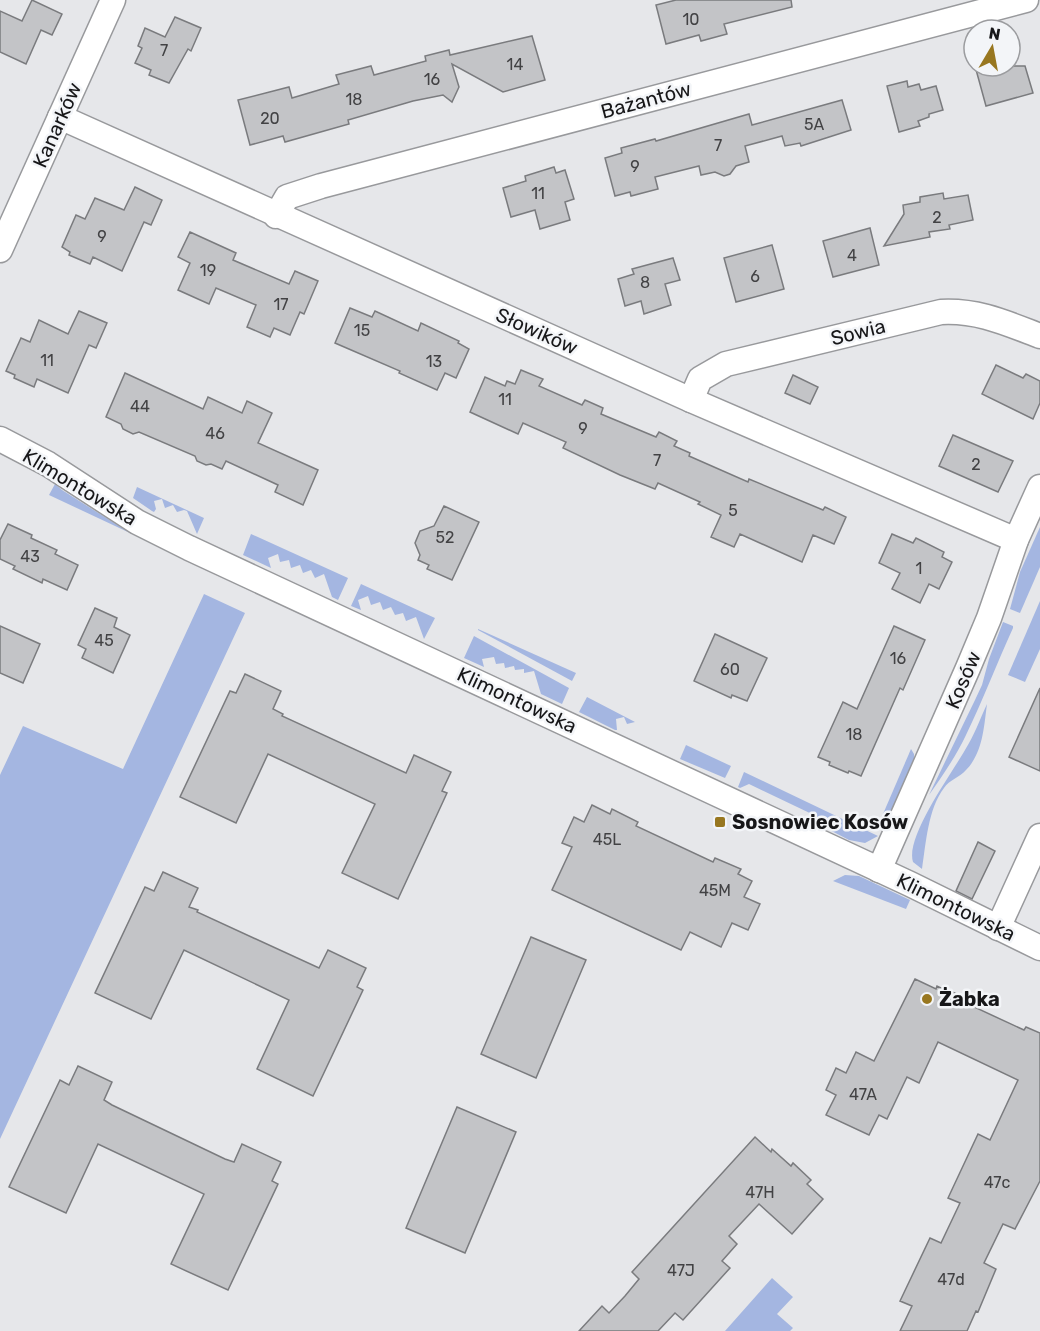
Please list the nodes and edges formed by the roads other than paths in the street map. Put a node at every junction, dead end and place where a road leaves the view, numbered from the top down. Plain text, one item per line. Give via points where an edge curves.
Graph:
1 (113, 0) edge
2 (1026, 0) edge
3 (60, 117) junction
4 (276, 216) junction
5 (0, 250) edge
6 (1040, 336) edge
7 (691, 400) junction
8 (0, 439) edge
9 (1040, 487) edge
10 (1016, 540) junction
11 (1040, 836) edge
12 (879, 870) junction
13 (998, 928) junction
14 (1040, 948) edge

1 - 3 street, Kanarków
2 - 4 street, Bażantów via 321,186 287,197
3 - 4 street, Słowików
3 - 5 street, Kanarków
4 - 7 street, Słowików
6 - 7 street, Sowia via 984,315 941,312 726,363 700,379
7 - 10 street, Słowików
8 - 12 street, Klimontowska via 48,464 137,522 189,548
9 - 10 street, Kosów
10 - 12 street, Kosów via 985,628
11 - 13 street
12 - 13 street, Klimontowska
13 - 14 street, Klimontowska

